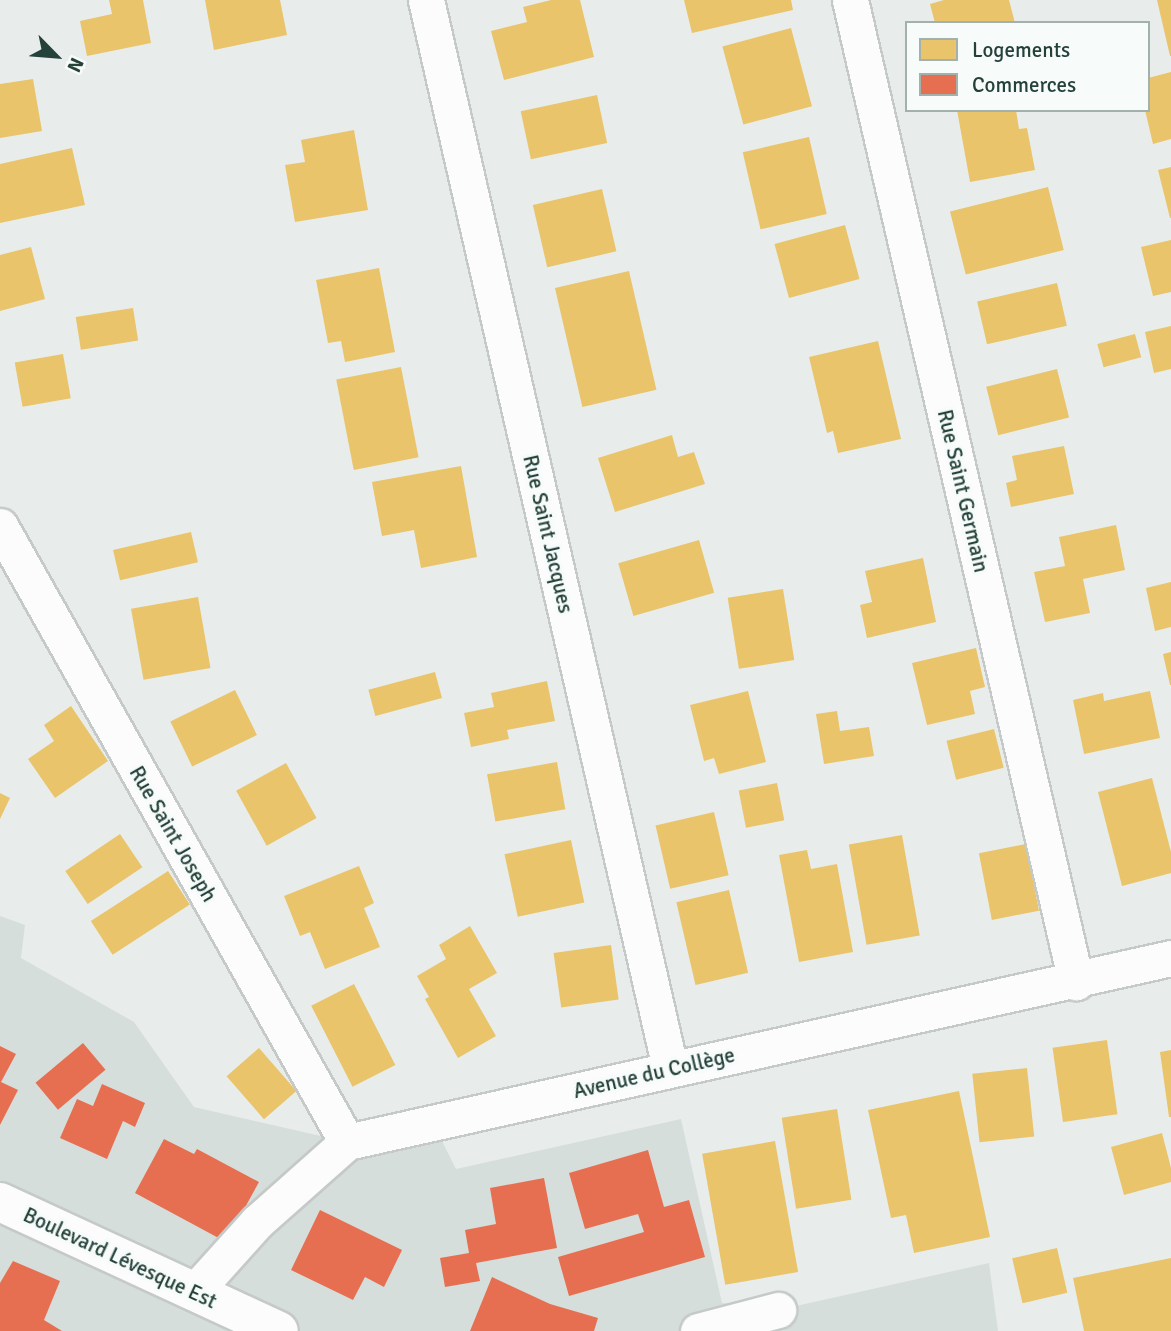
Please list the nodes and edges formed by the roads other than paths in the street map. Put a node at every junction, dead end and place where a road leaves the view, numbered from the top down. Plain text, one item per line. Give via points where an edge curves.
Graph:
1 (426, 0) edge
2 (850, 0) edge
3 (0, 530) edge
4 (1171, 958) edge
5 (1076, 982) junction
6 (670, 1068) junction
7 (347, 1142) junction
8 (0, 1202) edge
9 (194, 1292) junction
10 (778, 1310) dead end
11 (279, 1331) edge
12 (698, 1331) edge

1 - 6 street, Rue Saint Jacques
2 - 5 street, Rue Saint Germain
3 - 7 street, Rue Saint Joseph
4 - 5 street, Avenue du Collège
5 - 6 street, Avenue du Collège
6 - 7 street, Avenue du Collège
7 - 9 street, Avenue du Collège via 257,1222
8 - 9 street, Boulevard Lévesque Est
9 - 11 street, Boulevard Lévesque Est
10 - 12 street

